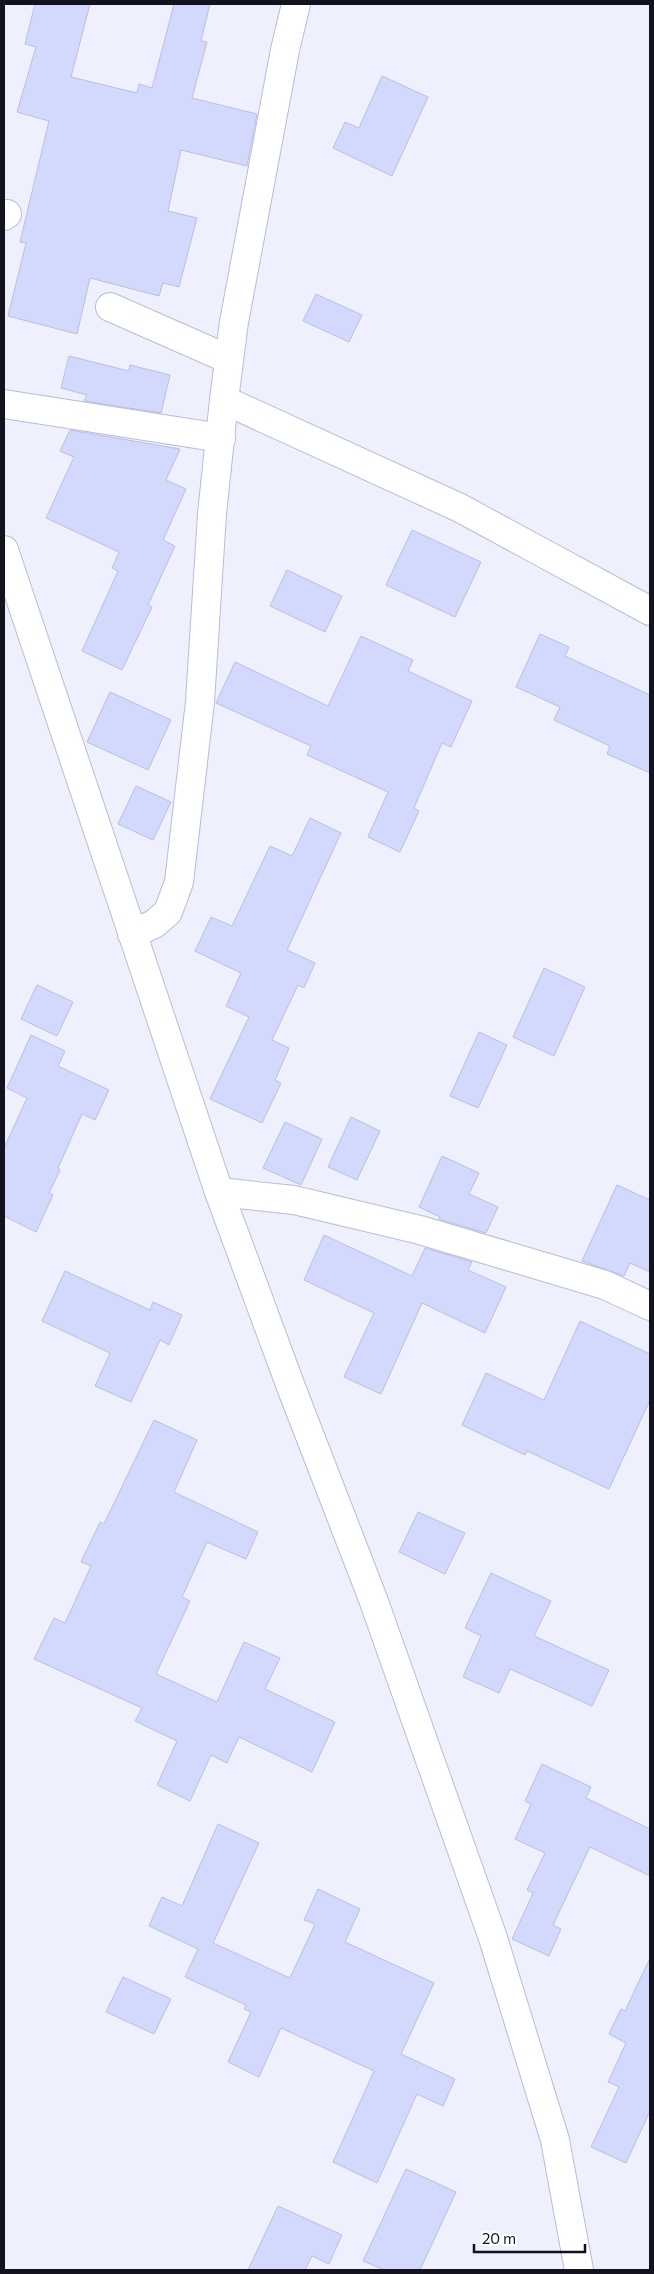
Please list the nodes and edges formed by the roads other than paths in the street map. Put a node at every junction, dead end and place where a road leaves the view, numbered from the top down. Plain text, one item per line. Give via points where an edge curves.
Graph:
1 (296, 4) edge
2 (110, 307) dead end
3 (228, 360) junction
4 (224, 400) junction
5 (4, 404) edge
6 (221, 438) junction
7 (4, 550) edge
8 (650, 611) edge
9 (132, 934) junction
10 (219, 1192) junction
11 (650, 1306) edge
12 (579, 2270) edge

1 - 3 street via 268,136
2 - 3 street
3 - 4 street
4 - 6 street
4 - 8 street via 460,508
5 - 6 street
6 - 9 street via 212,514 200,702 179,882 168,912 154,924
7 - 9 street
9 - 10 street
10 - 11 street via 294,1200 420,1230 606,1285
10 - 12 street via 373,1599 493,1938 555,2140

